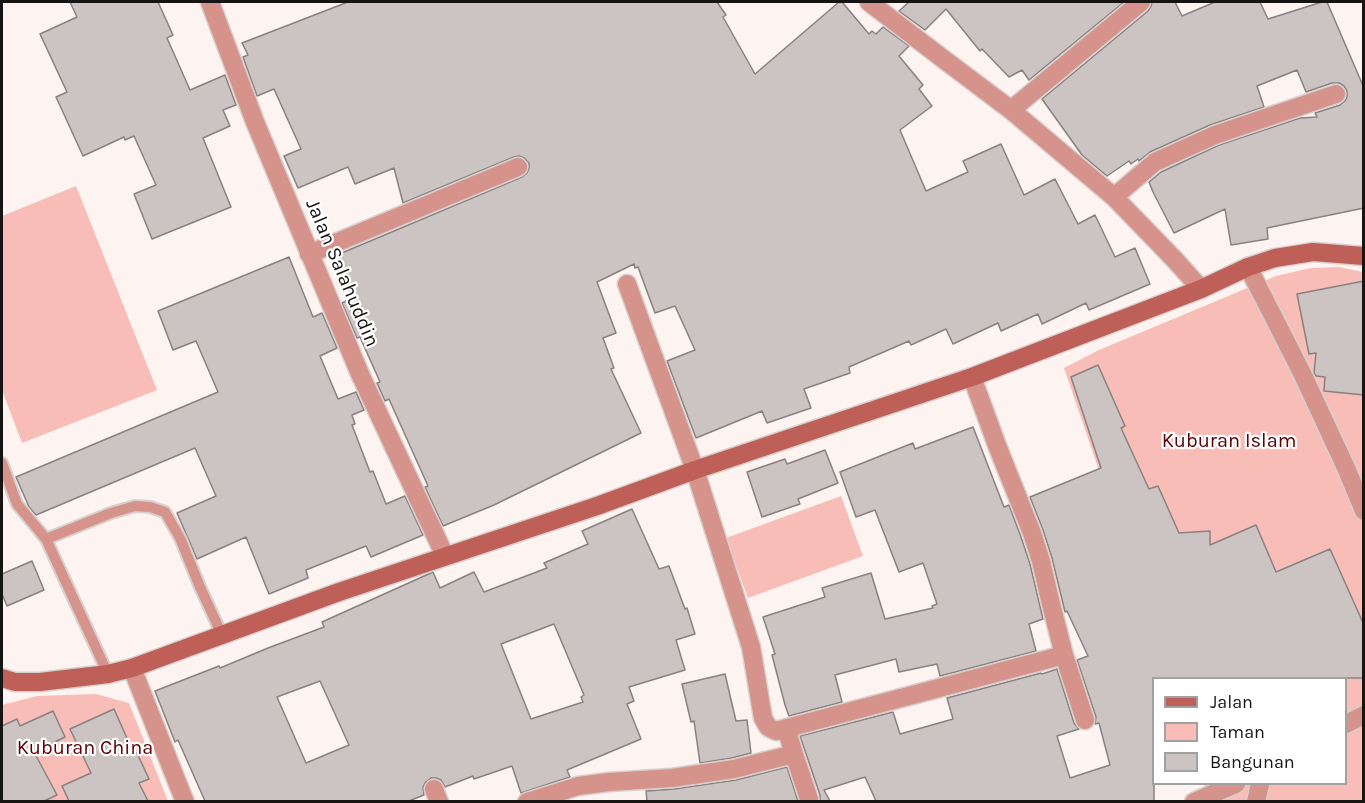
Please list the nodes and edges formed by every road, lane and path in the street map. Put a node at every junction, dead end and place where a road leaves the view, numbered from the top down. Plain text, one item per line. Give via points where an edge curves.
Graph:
1 (210, 2) edge
2 (1141, 2) edge
3 (881, 5) edge
4 (1336, 94) dead end
5 (1011, 110) junction
6 (518, 167) dead end
7 (1114, 197) junction
8 (309, 254) junction
9 (1364, 256) edge
10 (1248, 267) junction
11 (627, 284) dead end
12 (1201, 289) junction
13 (972, 377) junction
14 (2, 463) edge
15 (695, 470) junction
16 (1364, 511) edge
17 (46, 539) junction
18 (445, 556) junction
19 (222, 635) junction
20 (1064, 655) junction
21 (132, 668) junction
22 (108, 674) junction
23 (2, 678) edge
24 (1364, 715) edge
25 (1085, 720) dead end
26 (1347, 724) edge
27 (786, 728) junction
28 (794, 754) junction
29 (1231, 785) edge
30 (1260, 785) edge
31 (809, 799) dead end
32 (185, 801) edge
33 (527, 801) edge
34 (1194, 801) edge
35 (1256, 801) edge

1 - 8 street, Jalan Salahuddin
2 - 5 street
3 - 5 street
4 - 7 street via 1215,135 1155,162
5 - 7 street
6 - 8 street
7 - 12 street
8 - 18 street, Jalan Salahuddin
9 - 10 street via 1313,252
10 - 12 street
10 - 16 street via 1302,373
11 - 15 street
12 - 13 street
13 - 15 street
13 - 20 street via 1032,533
14 - 17 lane via 17,504
15 - 18 street
15 - 27 street via 751,647 763,718 770,729
17 - 19 lane via 135,506 165,512
17 - 22 lane
18 - 19 street
19 - 21 street
20 - 25 street
20 - 27 street
21 - 22 street
21 - 32 street
22 - 23 street via 40,682
24 - 26 street
27 - 28 street
28 - 31 street
28 - 33 street via 734,769 578,786
29 - 34 street
30 - 35 street

